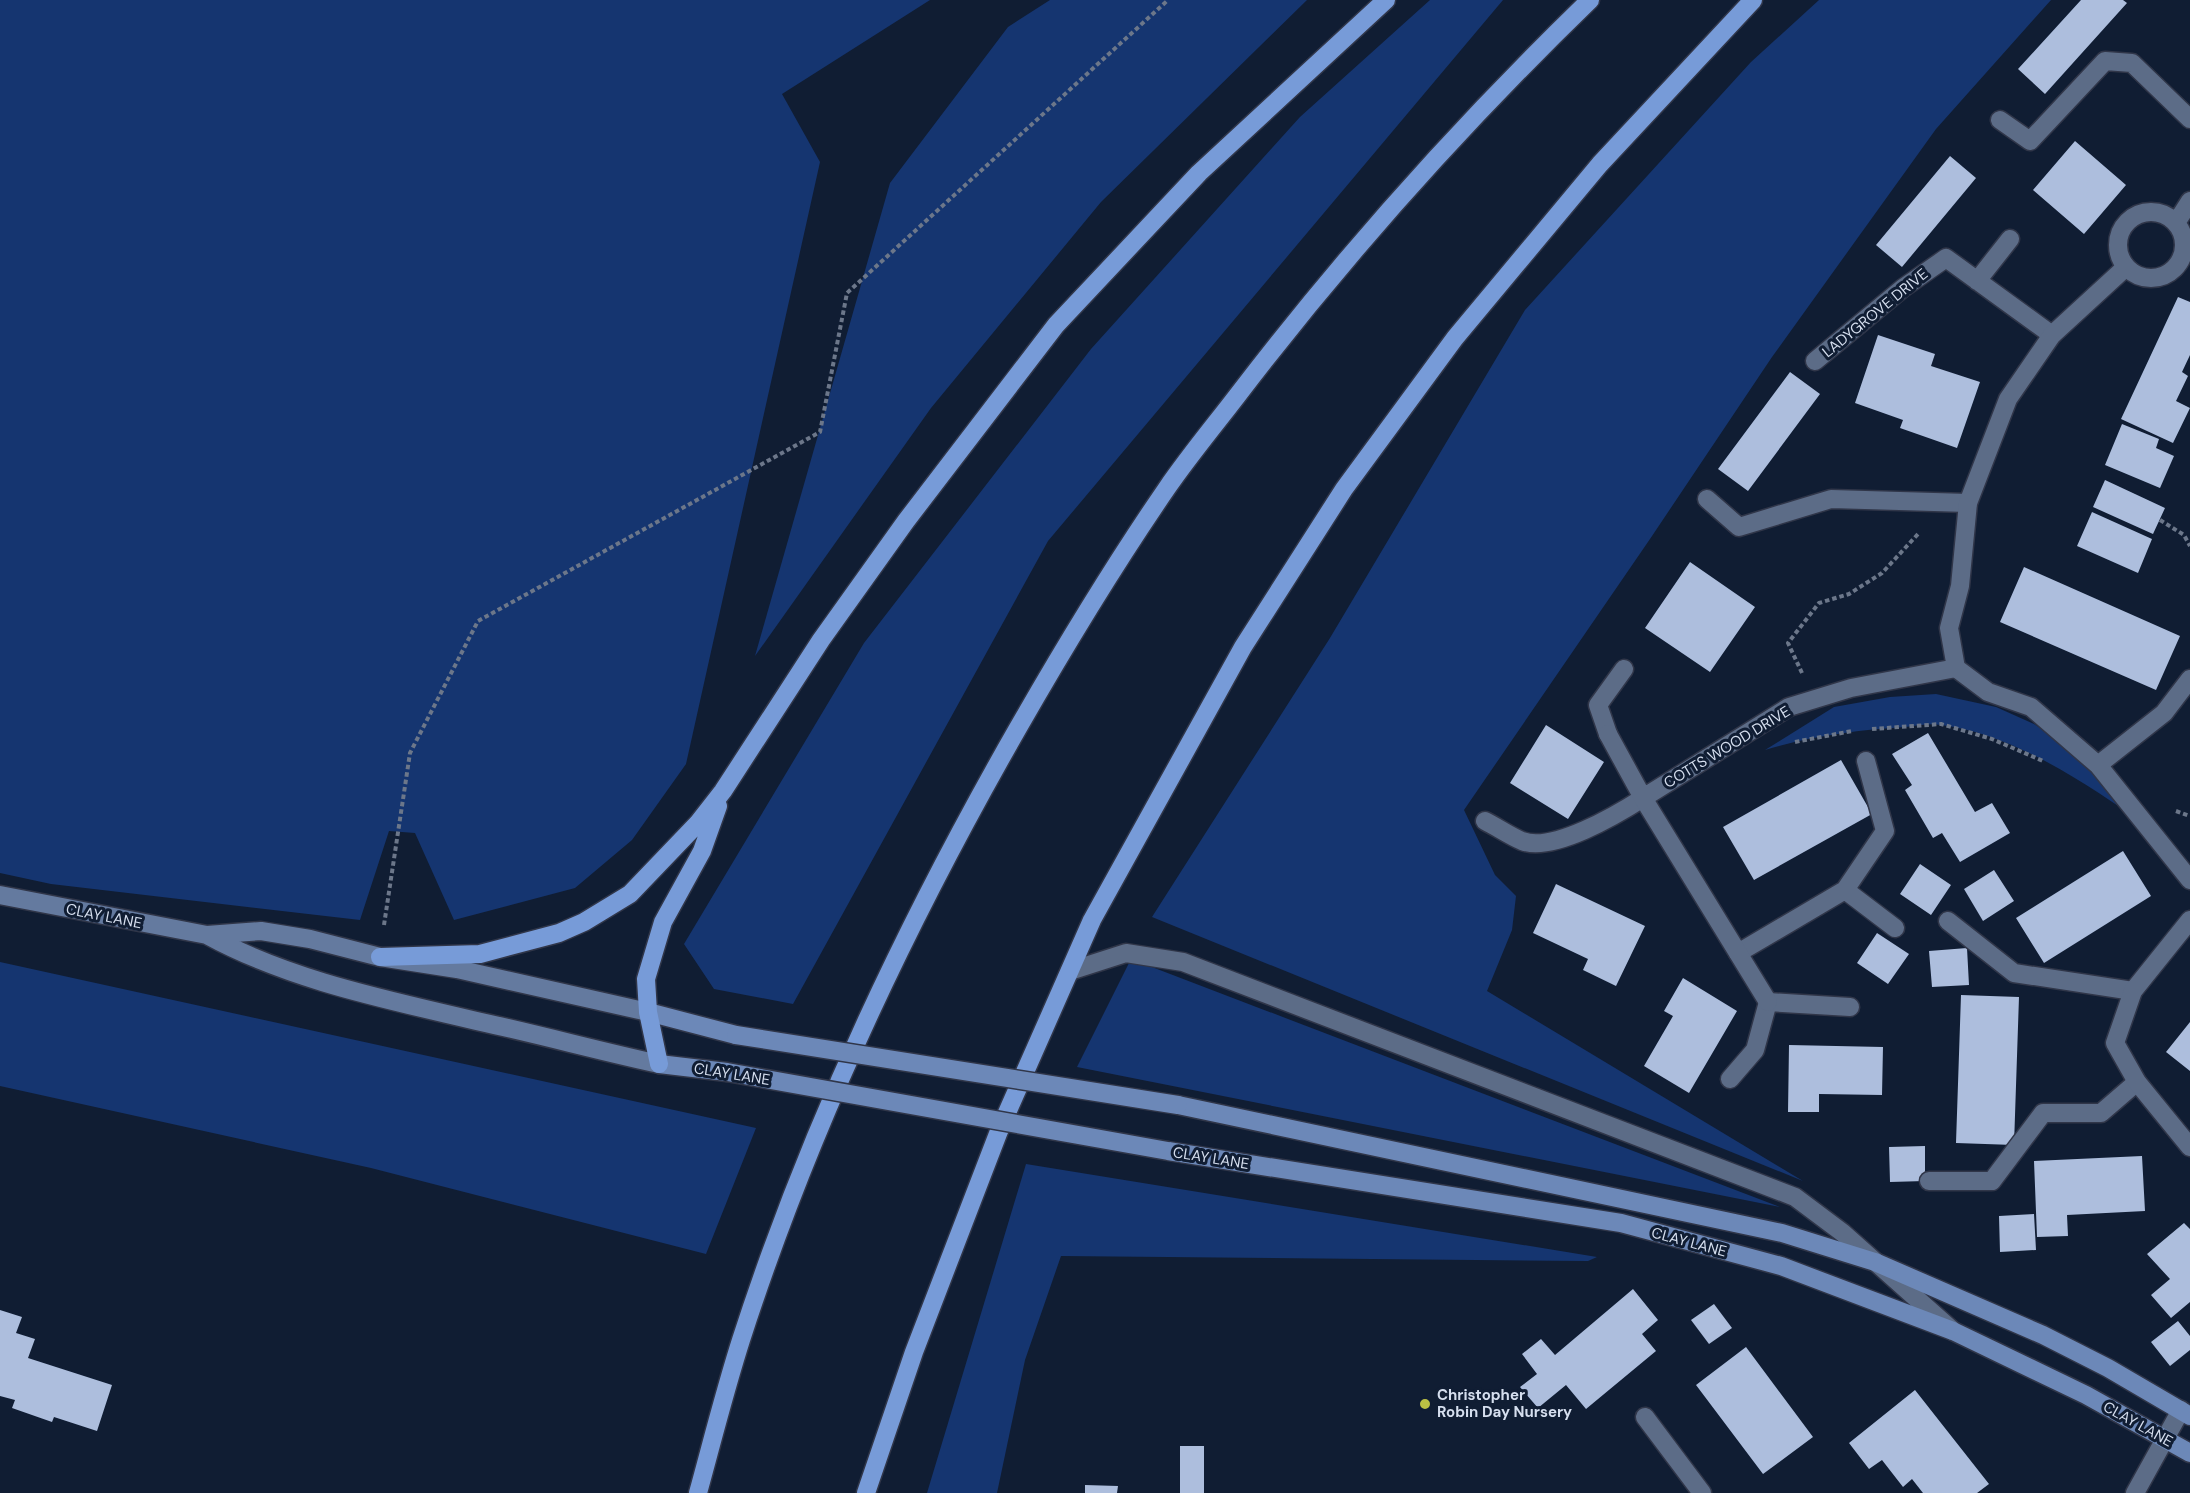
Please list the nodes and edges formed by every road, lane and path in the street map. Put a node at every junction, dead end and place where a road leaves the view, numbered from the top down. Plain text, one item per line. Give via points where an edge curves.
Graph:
1 (1168, 0) edge
2 (1386, 0) edge
3 (1590, 0) edge
4 (1754, 0) edge
5 (2190, 119) edge
6 (2000, 120) dead end
7 (2190, 201) edge
8 (2176, 223) junction
9 (2010, 239) dead end
10 (2126, 267) junction
11 (1977, 281) junction
12 (2052, 335) junction
13 (1815, 361) dead end
14 (1707, 499) dead end
15 (1968, 503) junction
16 (2160, 520) dead end
17 (1924, 529) dead end
18 (2190, 546) edge
19 (1956, 668) junction
20 (1624, 669) dead end
21 (2190, 679) edge
22 (1814, 699) junction
23 (1868, 730) dead end
24 (1858, 731) dead end
25 (1747, 734) junction
26 (1866, 761) dead end
27 (2045, 761) dead end
28 (2098, 765) junction
29 (723, 791) junction
30 (1643, 798) junction
31 (1485, 821) dead end
32 (2190, 880) edge
33 (1845, 890) junction
34 (0, 895) edge
35 (2190, 920) edge
36 (1948, 921) dead end
37 (1895, 928) dead end
38 (207, 936) junction
39 (1738, 953) junction
40 (380, 957) junction
41 (1070, 971) junction
42 (2133, 991) junction
43 (1768, 1002) junction
44 (1850, 1007) dead end
45 (648, 1012) junction
46 (659, 1064) junction
47 (1730, 1079) dead end
48 (2137, 1082) junction
49 (2190, 1147) edge
50 (1929, 1181) dead end
51 (1875, 1262) junction
52 (1953, 1331) junction
53 (2185, 1413) edge
54 (1645, 1417) dead end
55 (2164, 1439) junction
56 (2190, 1453) edge
57 (698, 1493) edge
58 (866, 1493) edge
59 (1702, 1493) edge
60 (2135, 1493) edge

1 - 40 path via 847,293 820,432 478,621 410,753
2 - 29 highway via 1198,173 1056,325 906,520 821,640
3 - 57 highway via 1403,195 1280,339 1168,486 1062,651 970,813 877,996 805,1164 745,1329
4 - 41 highway via 1577,191 1455,338 1344,489 1243,646 1092,920
5 - 6 street via 2132,63 2105,60 2030,141
7 - 8 street
8 - 10 street via 2184,243 2179,263 2172,271 2151,278 2140,277
8 - 10 street via 2168,216 2147,212 2128,221 2117,241
9 - 11 street
10 - 12 street
11 - 12 street, LADYGROVE DRIVE
11 - 13 street, LADYGROVE DRIVE via 1946,258
12 - 15 street via 2008,399
14 - 15 street via 1739,527 1831,499
15 - 19 street via 1960,586 1949,628
16 - 18 path via 2184,535
17 - 22 path via 1882,573 1849,594 1819,603 1788,643
19 - 22 street, COTTS WOOD DRIVE
19 - 28 street via 1988,692 2031,707
20 - 30 street via 1598,705 1608,734
21 - 28 street via 2164,713
22 - 25 street, COTTS WOOD DRIVE via 1789,707
23 - 27 path via 1941,724
24 - 25 path via 1765,750
25 - 30 street, COTTS WOOD DRIVE
26 - 33 street via 1885,831
28 - 32 street
29 - 40 highway via 698,824 638,887 584,922 559,933 480,954
29 - 45 highway via 702,851 663,922 646,979
30 - 31 street, COTTS WOOD DRIVE via 1607,821 1556,840 1524,842
30 - 39 street
33 - 37 street
33 - 39 street
34 - 38 street, CLAY LANE
35 - 42 street
36 - 42 street via 2013,973
38 - 40 street, CLAY LANE via 261,931 344,946
38 - 46 street, CLAY LANE via 246,957 315,980
39 - 43 street
40 - 45 street, CLAY LANE via 457,969
41 - 51 street via 1126,953 1183,962 1795,1197
41 - 58 highway via 999,1131 914,1352
42 - 48 street via 2115,1043
43 - 44 street
43 - 47 street via 1755,1050
45 - 46 highway
45 - 51 main road, CLAY LANE, bridge via 736,1035 1178,1106 1782,1233
46 - 52 main road, CLAY LANE, bridge via 727,1072 1168,1151 1621,1223 1781,1266
48 - 49 street
48 - 50 street via 2101,1113 2043,1113 1992,1180
51 - 52 street
51 - 53 main road, CLAY LANE via 2043,1335
52 - 55 main road, CLAY LANE via 2086,1395
53 - 55 street
54 - 59 street
55 - 56 main road, CLAY LANE
55 - 60 street

